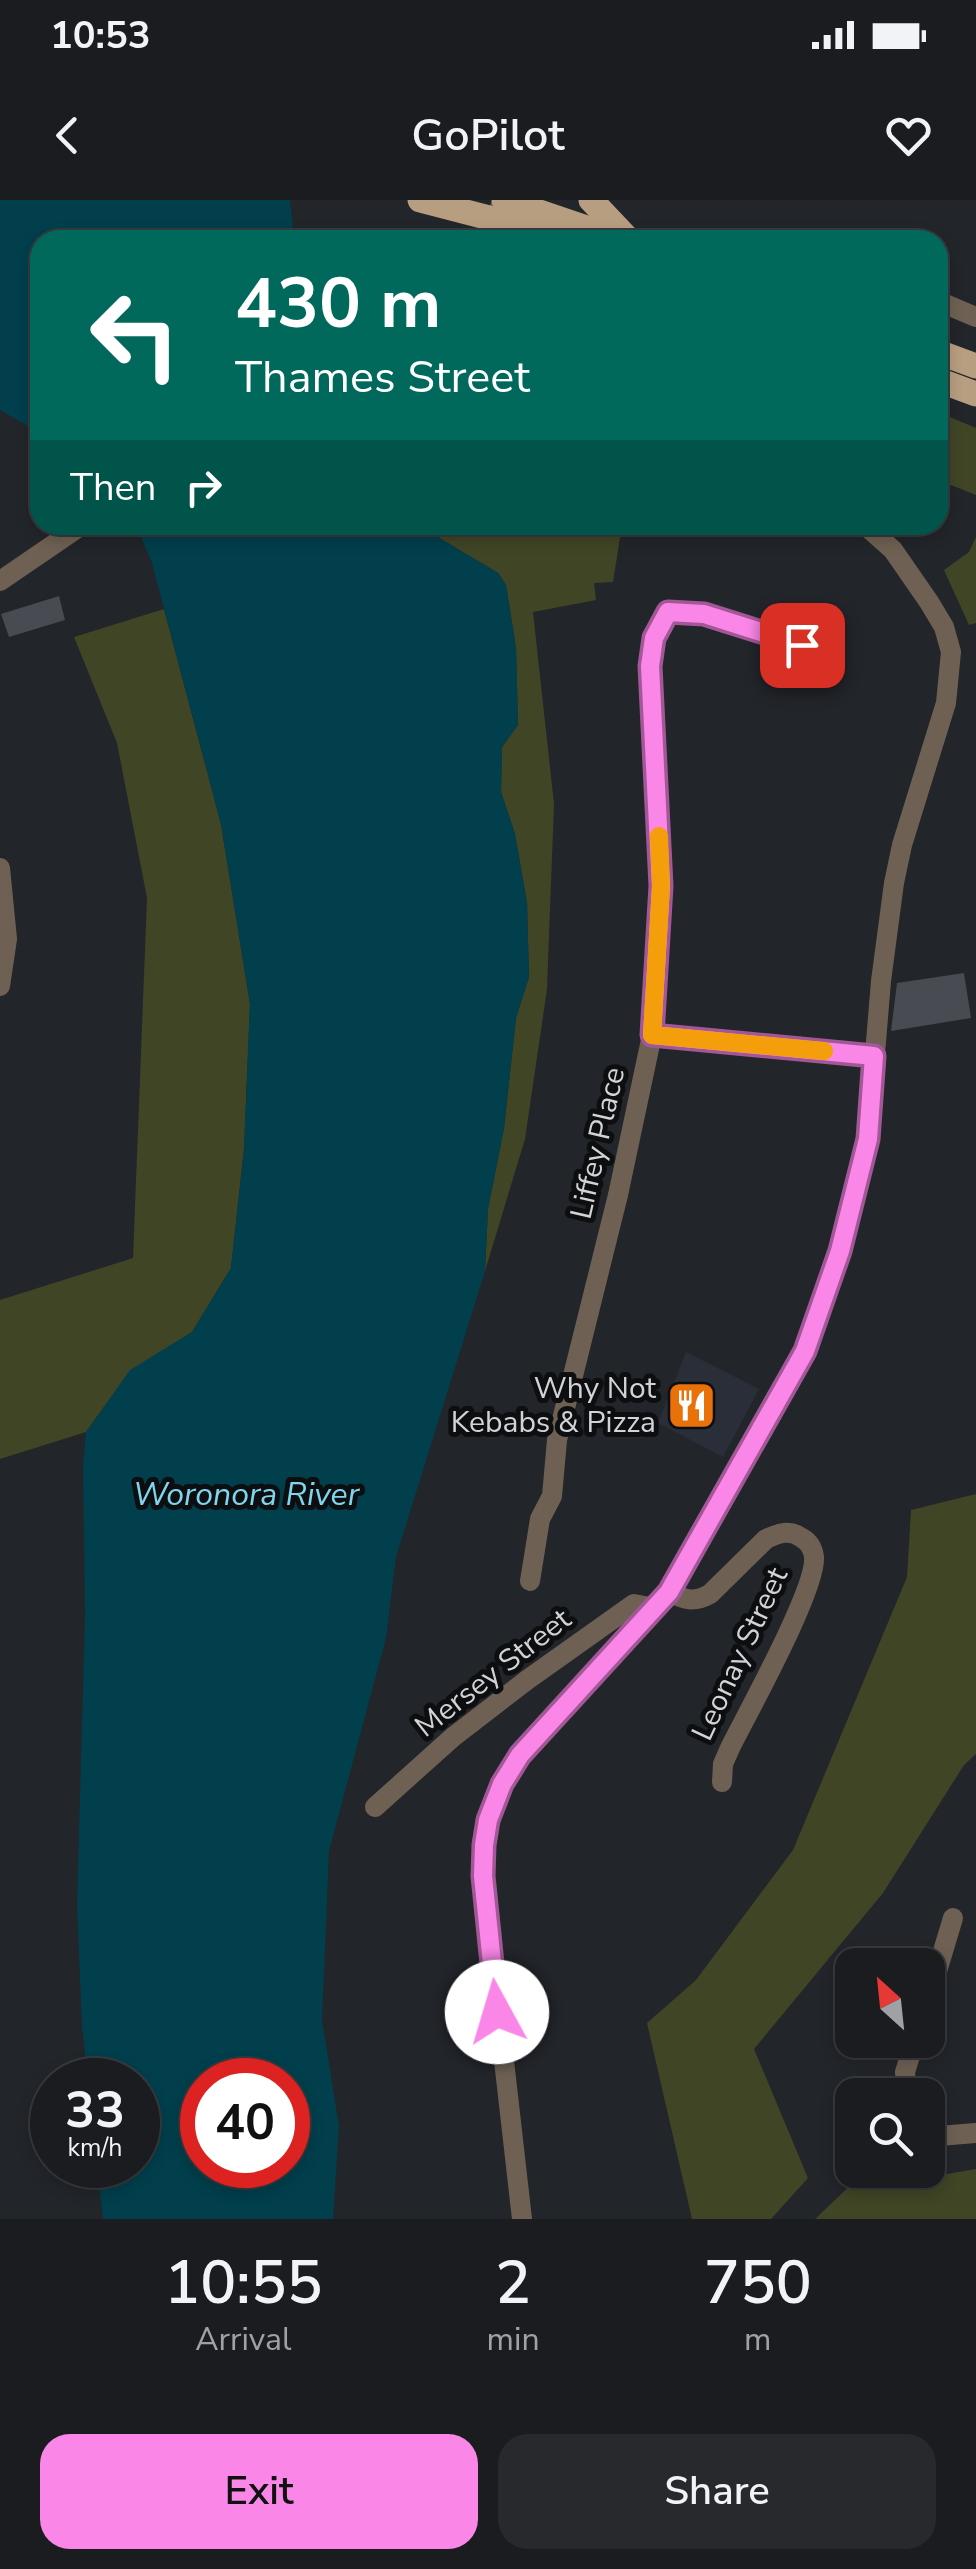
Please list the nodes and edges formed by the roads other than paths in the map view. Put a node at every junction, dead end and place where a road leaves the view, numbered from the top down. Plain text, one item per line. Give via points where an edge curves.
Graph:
1 (420, 200) edge
2 (502, 200) edge
3 (591, 200) edge
4 (530, 219) junction
5 (496, 230) edge
6 (546, 230) edge
7 (580, 230) edge
8 (616, 230) edge
9 (948, 304) edge
10 (976, 317) edge
11 (948, 356) edge
12 (976, 366) edge
13 (948, 384) edge
14 (976, 394) edge
15 (67, 535) edge
16 (876, 535) edge
17 (0, 581) edge
18 (802, 645) dead end
19 (0, 868) edge
20 (3, 902) edge
21 (0, 986) edge
22 (652, 1035) junction
23 (874, 1056) junction
24 (530, 1581) dead end
25 (662, 1600) junction
26 (722, 1782) dead end
27 (375, 1808) dead end
28 (953, 1918) dead end
29 (944, 1948) edge
30 (945, 2132) edge
31 (976, 2132) edge
32 (522, 2219) edge

1 - 4 main road
2 - 4 main road
2 - 5 street
3 - 8 main road
4 - 6 main road
4 - 7 main road
9 - 10 street
11 - 12 main road
13 - 14 main road
15 - 17 street
16 - 23 street via 930,602 951,652 946,703 894,883
18 - 22 street, Liffey Place via 704,614 668,612 654,638 661,886
19 - 20 street
20 - 21 street via 8,939
22 - 23 street
22 - 24 street, Liffey Place via 556,1440 552,1496 540,1519
23 - 25 street via 868,1139 840,1251 805,1351
25 - 26 street, Leonay Street via 710,1594 776,1534 794,1533 812,1549 802,1603 723,1764
25 - 27 street, Mersey Street via 634,1604 588,1636 453,1737
25 - 32 street via 520,1755 488,1820 483,1876
28 - 29 street
30 - 31 street

